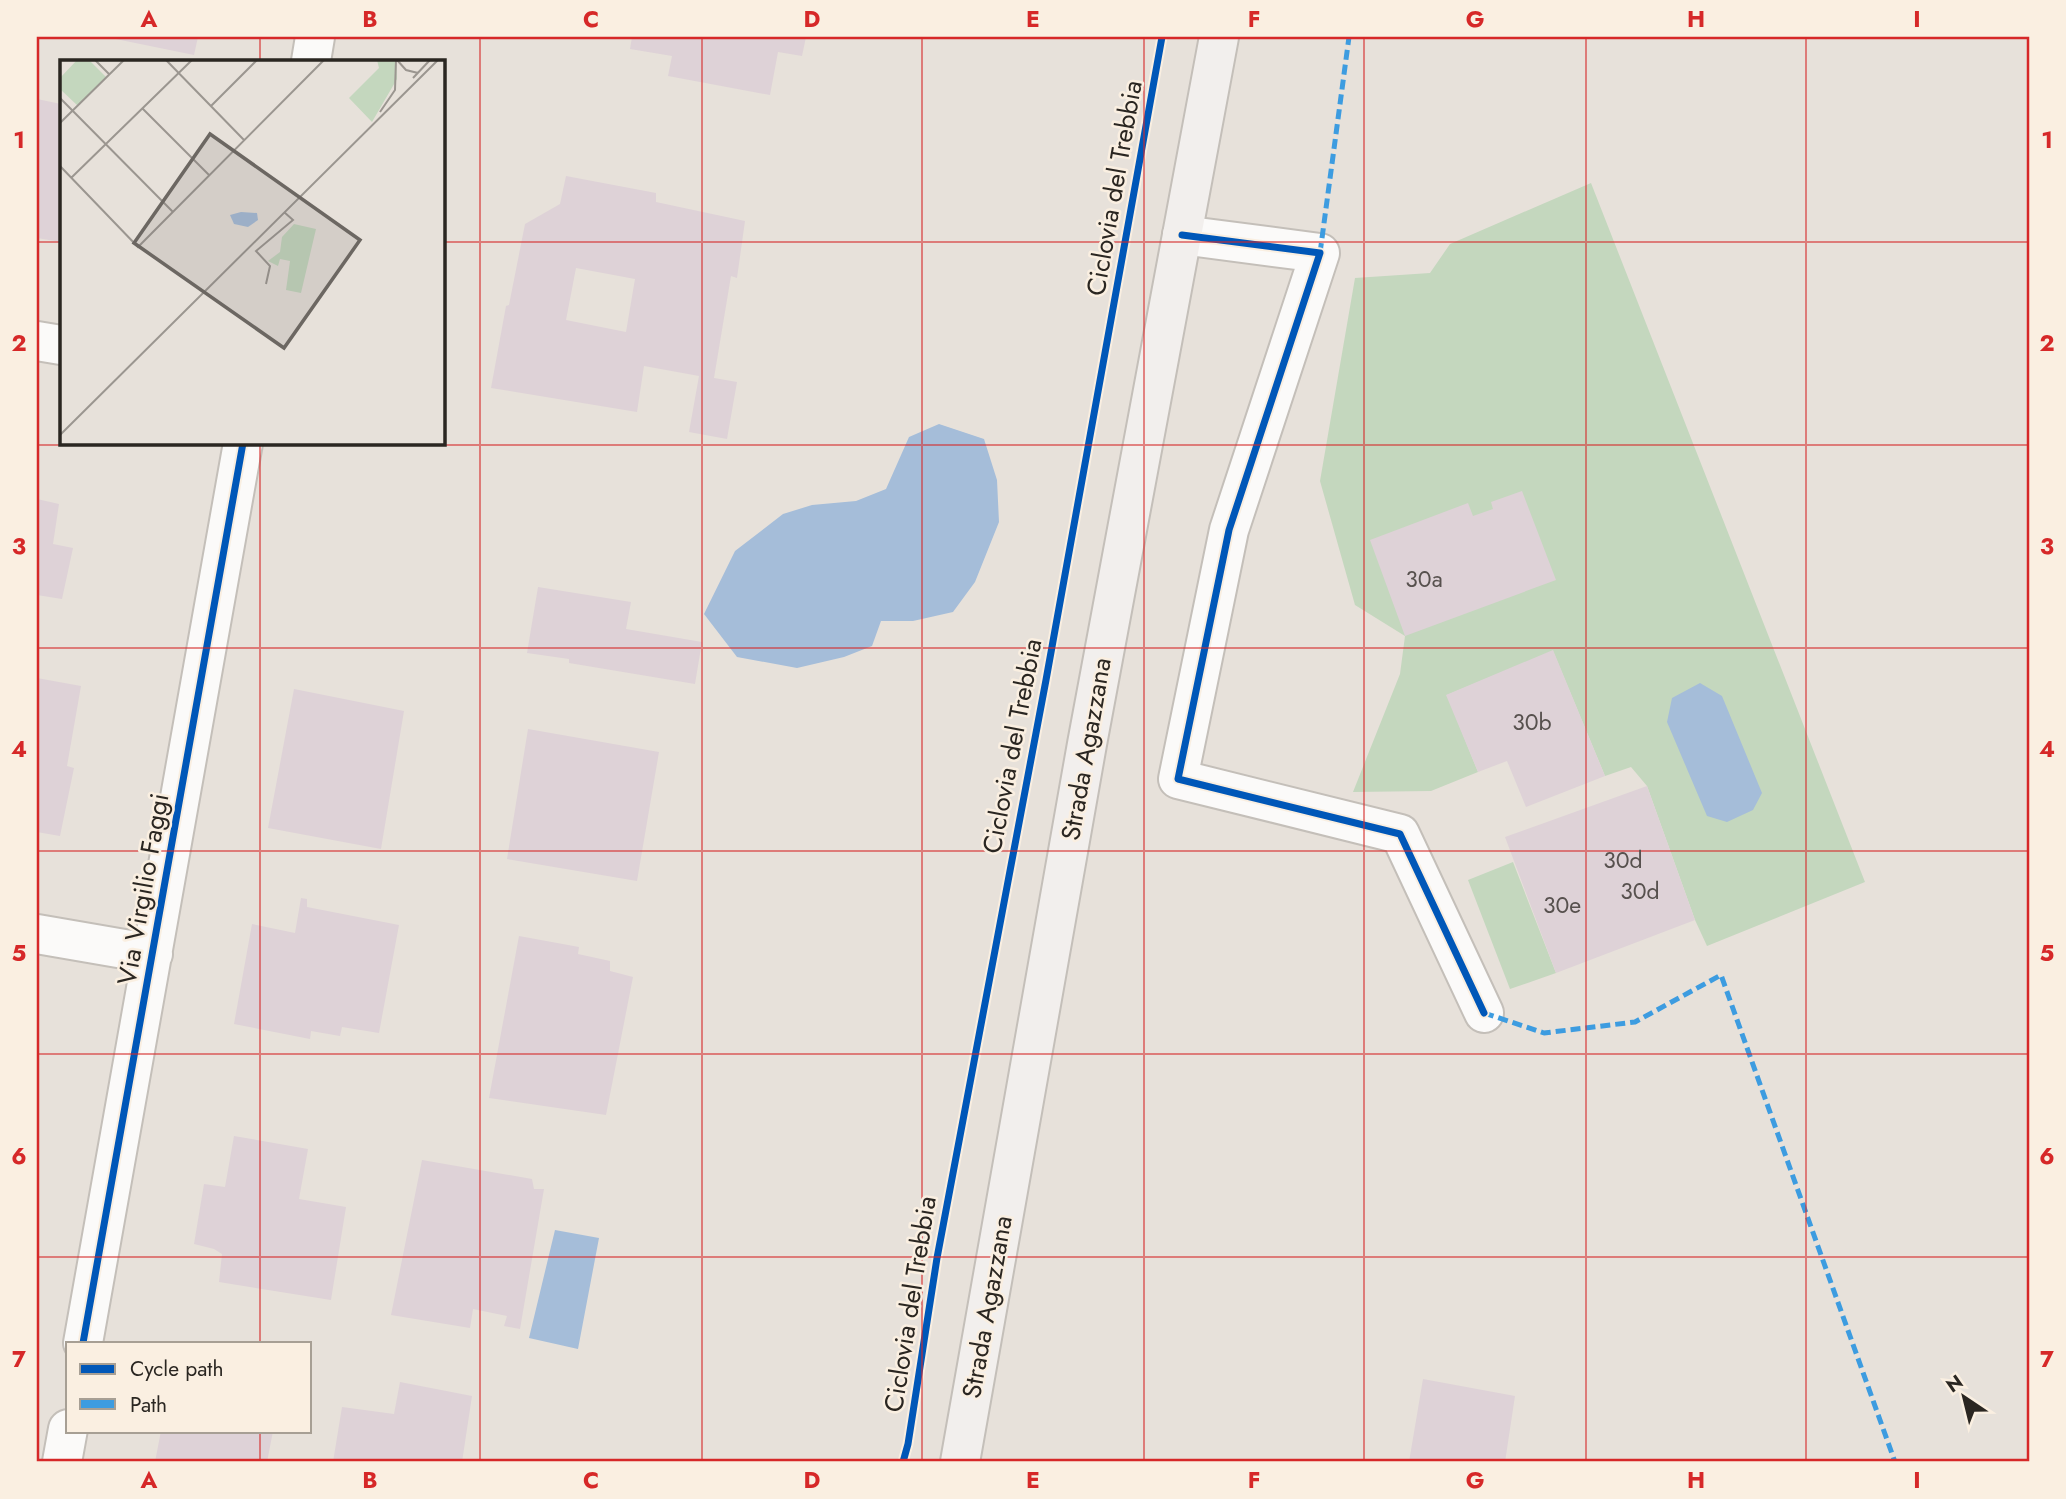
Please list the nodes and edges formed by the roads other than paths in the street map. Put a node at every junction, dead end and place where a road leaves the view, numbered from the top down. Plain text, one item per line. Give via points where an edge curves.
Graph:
1 (315, 37) edge
2 (1219, 37) edge
3 (311, 60) edge
4 (1182, 235) junction
5 (37, 341) edge
6 (60, 345) edge
7 (243, 444) edge
8 (37, 934) edge
9 (153, 954) junction
10 (1483, 1013) dead end
11 (83, 1342) edge
12 (67, 1432) edge
13 (62, 1462) edge
14 (960, 1462) edge

1 - 3 street
2 - 4 main road, Strada Agazzana
4 - 10 street via 1320,253 1229,530 1178,779 1400,834
4 - 14 main road, Strada Agazzana
5 - 6 street
7 - 9 street, Via Virgilio Faggi
8 - 9 street
9 - 11 street, Via Virgilio Faggi
12 - 13 street

